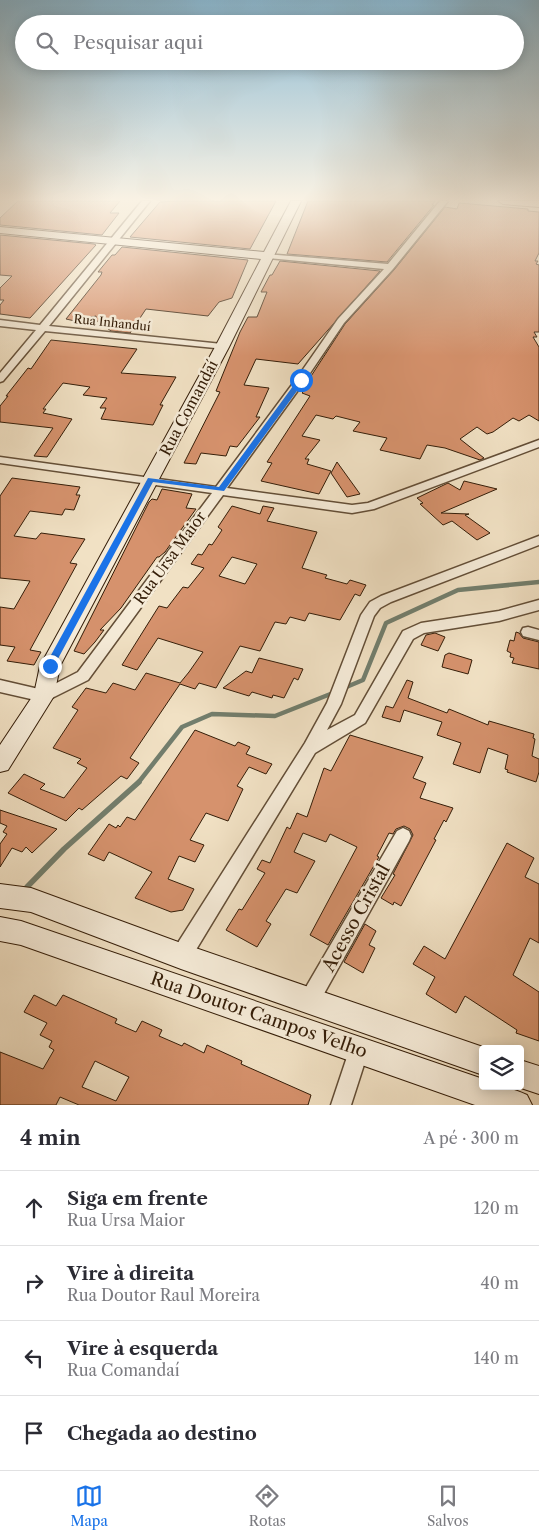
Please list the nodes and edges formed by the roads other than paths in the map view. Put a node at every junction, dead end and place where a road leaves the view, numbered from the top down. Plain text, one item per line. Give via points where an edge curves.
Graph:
1 (103, 253) edge
2 (232, 253) edge
3 (270, 253) edge
4 (402, 253) edge
5 (268, 256) junction
6 (390, 267) junction
7 (0, 323) edge
8 (42, 328) junction
9 (222, 347) junction
10 (0, 379) edge
11 (539, 443) edge
12 (0, 460) edge
13 (150, 480) junction
14 (221, 490) junction
15 (539, 540) edge
16 (539, 605) edge
17 (0, 686) edge
18 (44, 696) junction
19 (310, 748) junction
20 (0, 763) edge
21 (403, 836) dead end
22 (0, 896) edge
23 (0, 930) edge
24 (181, 956) junction
25 (309, 1001) junction
26 (359, 1049) junction
27 (479, 1060) edge
28 (524, 1075) edge
29 (539, 1080) edge
30 (341, 1105) edge
31 (517, 1105) edge

1 - 8 street
2 - 5 street
3 - 5 street, Rua Comandaí
4 - 6 street, Rua Ursa Maior
5 - 6 street
5 - 9 street, Rua Comandaí
6 - 14 street, Rua Ursa Maior via 341,321
7 - 8 street, Rua Inhanduí
8 - 9 street, Rua Inhanduí
8 - 10 street
9 - 13 street, Rua Comandaí
11 - 14 street via 370,506 352,509
12 - 13 street
13 - 14 street
13 - 18 street, Rua Comandaí via 50,666
14 - 18 street, Rua Ursa Maior via 83,676
15 - 19 street via 375,605 368,615 334,704
16 - 19 street via 498,616 421,628 408,635 360,719
17 - 18 street
18 - 20 street, Rua Ursa Maior
19 - 24 street
21 - 25 street, Acesso Cristal
22 - 24 street, Rua Doutor Campos Velho via 31,900
23 - 26 street, Rua Doutor Campos Velho via 21,933
24 - 25 street, Rua Doutor Campos Velho
25 - 27 street, Rua Doutor Campos Velho
26 - 30 street
26 - 31 street, Rua Doutor Campos Velho
28 - 29 street

